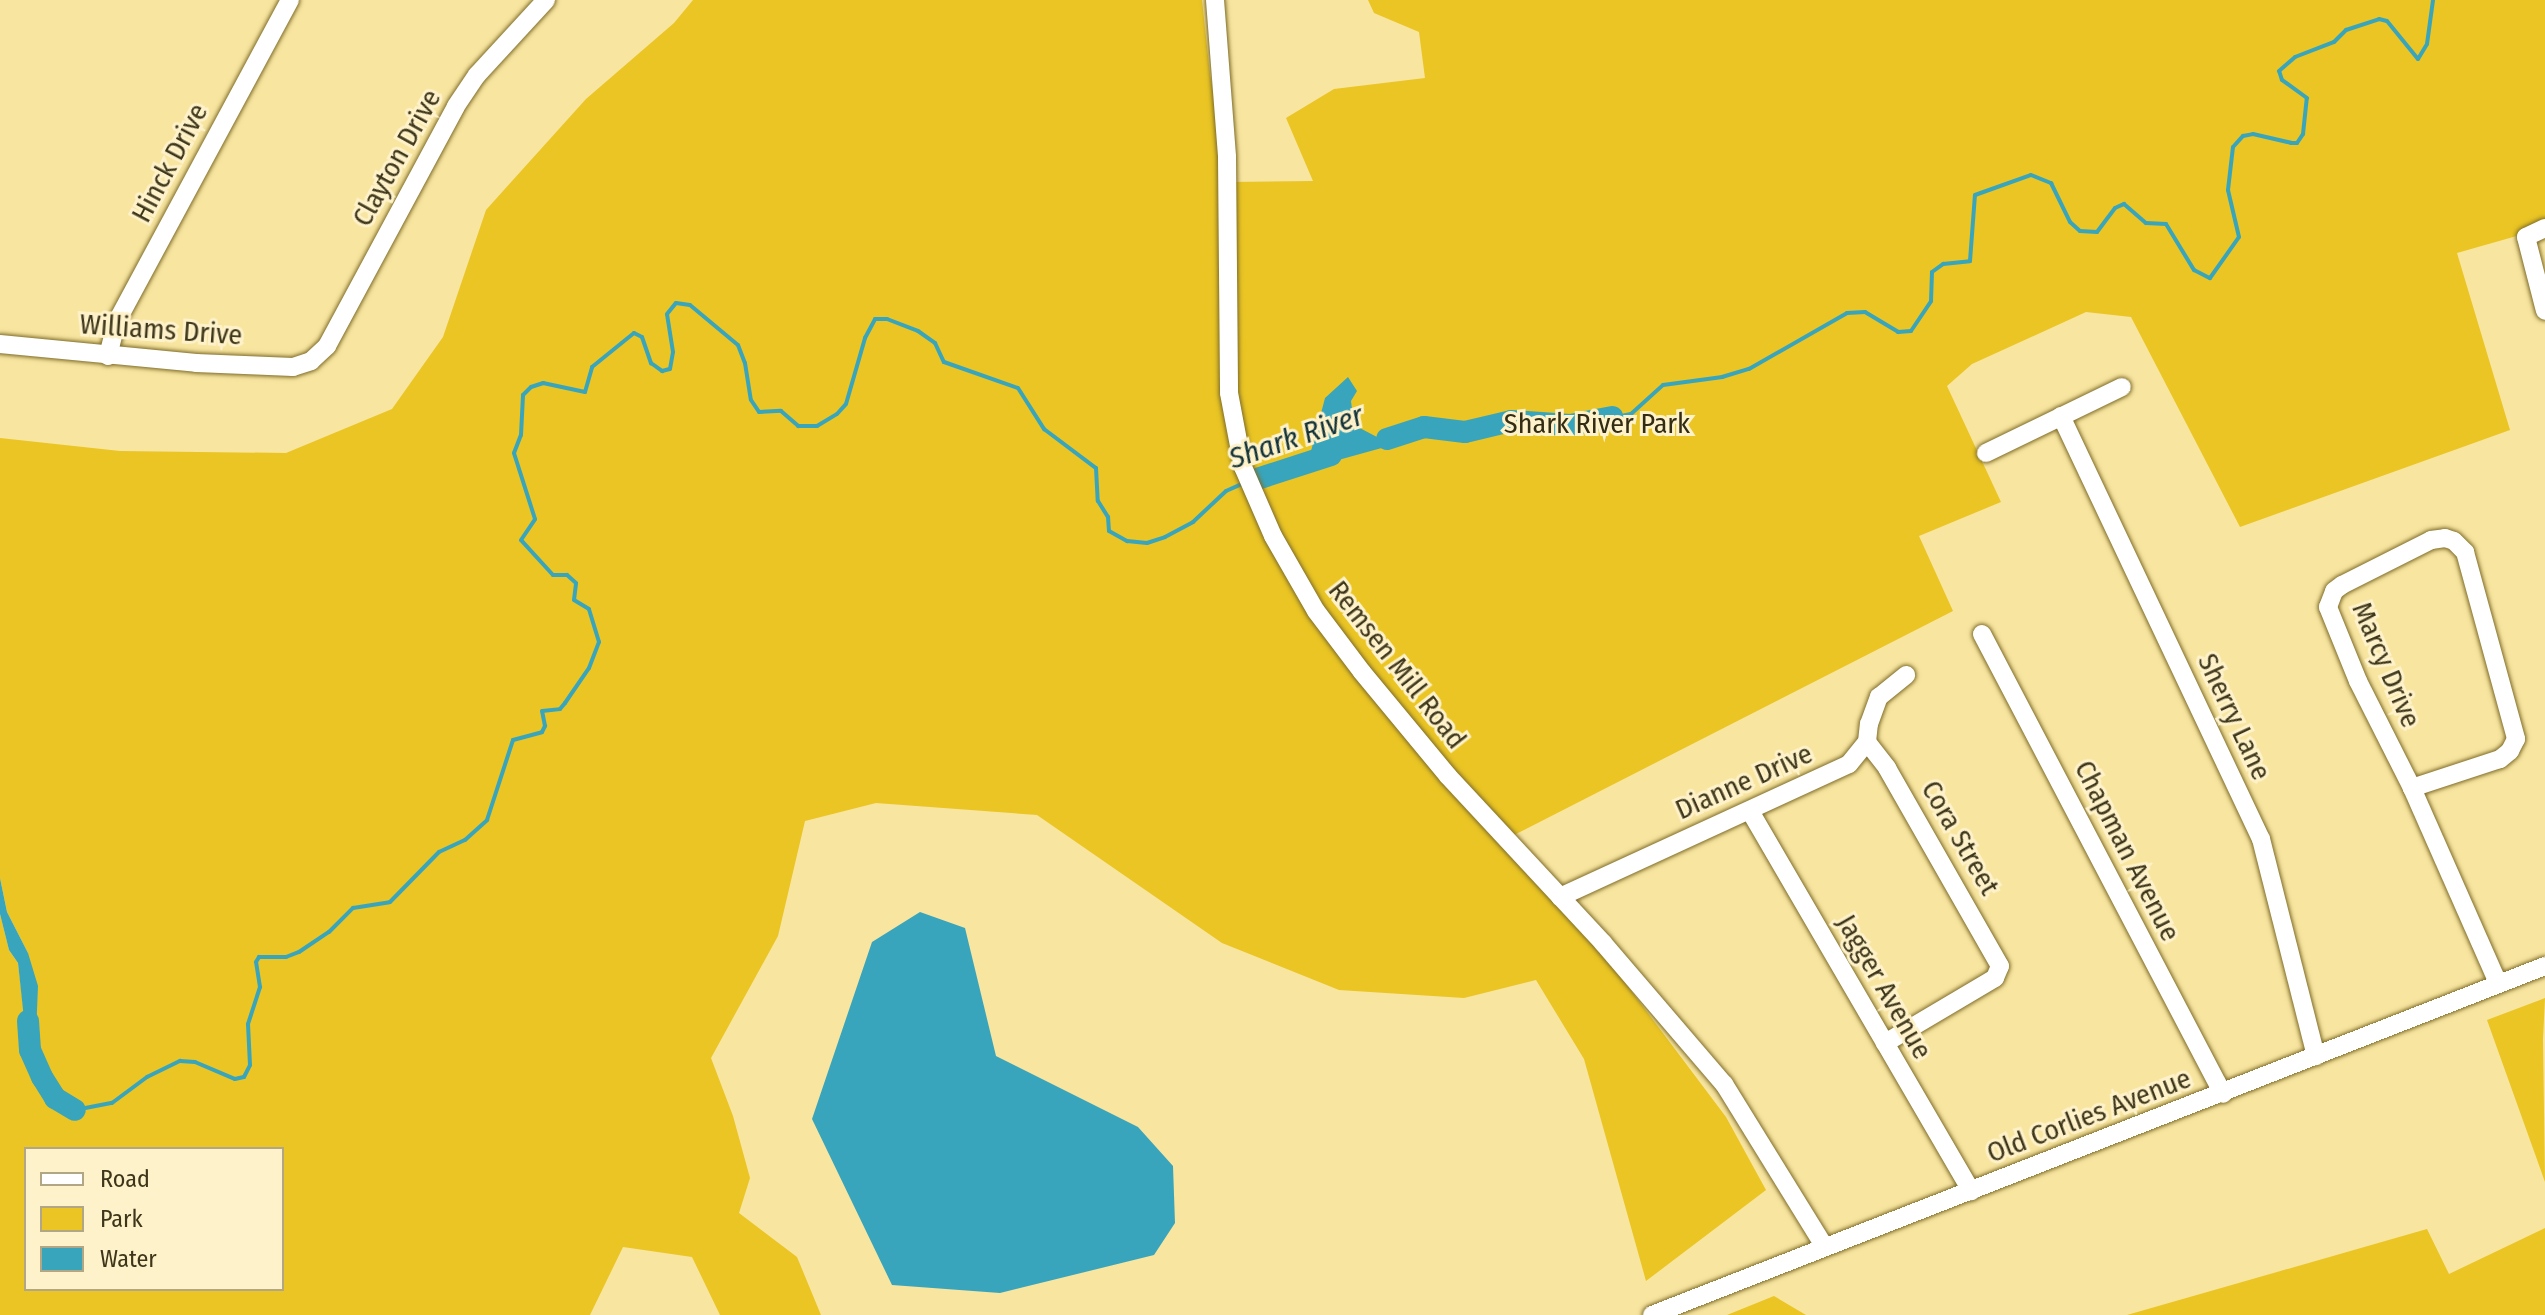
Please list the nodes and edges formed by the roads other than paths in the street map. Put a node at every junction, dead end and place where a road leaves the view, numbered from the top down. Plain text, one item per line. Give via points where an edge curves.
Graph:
1 (290, 0) edge
2 (546, 0) edge
3 (1215, 0) edge
4 (2545, 228) edge
5 (2545, 311) edge
6 (0, 344) edge
7 (108, 356) junction
8 (316, 358) joint
9 (2122, 387) dead end
10 (2061, 416) junction
11 (1986, 453) dead end
12 (1982, 634) dead end
13 (1906, 675) dead end
14 (1867, 742) junction
15 (2412, 788) junction
16 (1750, 811) junction
17 (1560, 897) junction
18 (2545, 966) edge
19 (2498, 983) junction
20 (1885, 1043) junction
21 (2316, 1056) junction
22 (2223, 1094) junction
23 (1971, 1191) junction
24 (1824, 1246) junction
25 (1652, 1315) edge

1 - 7 street, Hinck Drive via 116,323
2 - 8 street, Clayton Drive via 477,75 456,106
3 - 17 street, Remsen Mill Road via 1227,157 1228,373 1232,421 1252,491 1293,574 1335,637 1448,776
4 - 5 street via 2526,237
6 - 7 street, Williams Drive
7 - 8 street, Williams Drive via 293,367
9 - 10 street
10 - 11 street
10 - 21 street, Sherry Lane via 2261,839
12 - 22 street, Chapman Avenue
13 - 14 street via 1874,707
14 - 16 street, Dianne Drive via 1849,764
14 - 20 street, Cora Street via 2000,966 1995,978
15 - 15 street, Marcy Drive via 2328,607 2342,585 2445,538 2465,552 2516,739 2500,759
15 - 19 street, Marcy Drive
16 - 17 street, Dianne Drive
16 - 20 street, Jagger Avenue
17 - 24 street, Remsen Mill Road via 1724,1084
18 - 19 street, Old Corlies Avenue
19 - 21 street, Old Corlies Avenue
20 - 23 street, Jagger Avenue
21 - 22 street, Old Corlies Avenue
22 - 23 street, Old Corlies Avenue
23 - 24 street, Old Corlies Avenue
24 - 25 street, Old Corlies Avenue

